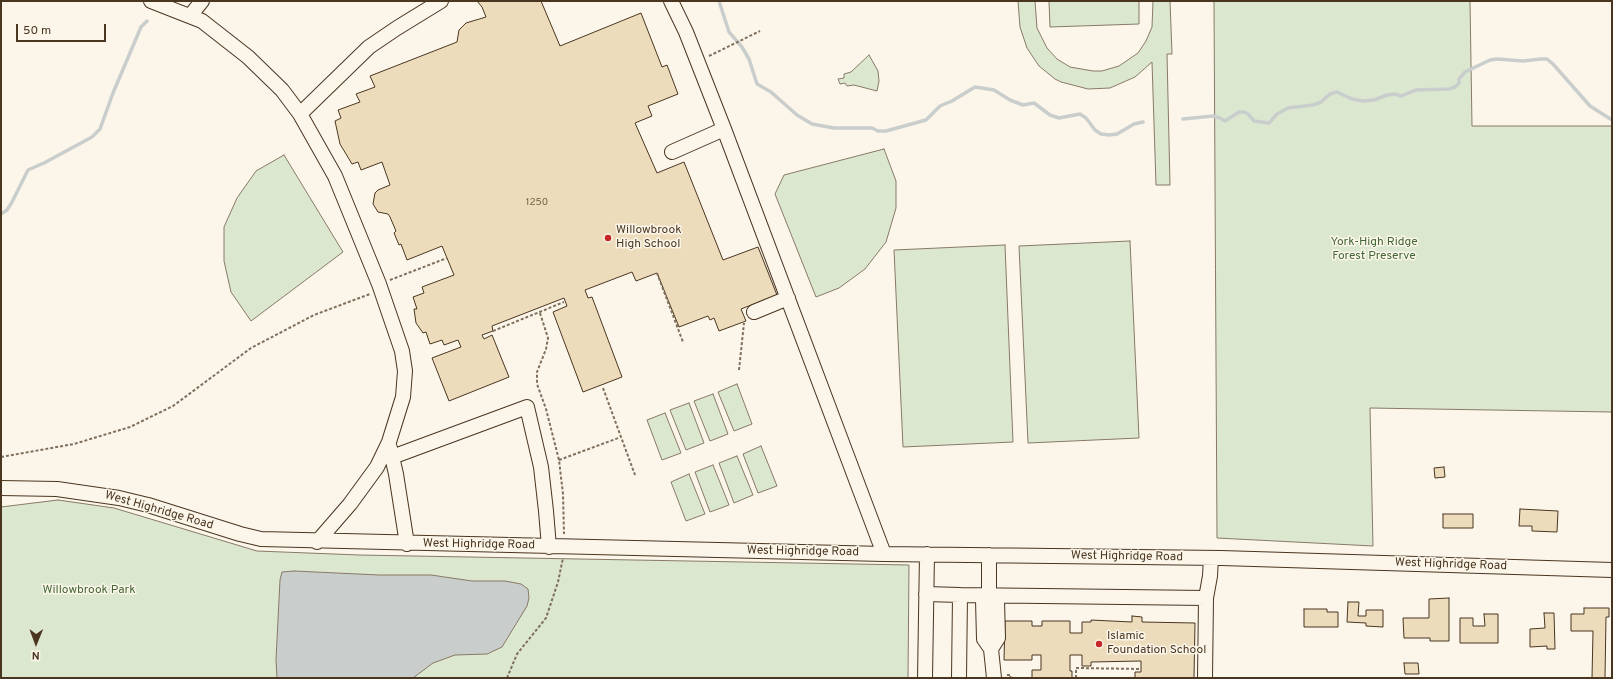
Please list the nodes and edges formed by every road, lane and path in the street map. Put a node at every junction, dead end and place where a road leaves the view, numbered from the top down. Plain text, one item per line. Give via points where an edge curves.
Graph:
1 (151, 1) edge
2 (202, 1) edge
3 (441, 1) edge
4 (671, 1) edge
5 (190, 16) junction
6 (760, 31) dead end
7 (697, 62) junction
8 (300, 114) junction
9 (724, 129) junction
10 (672, 152) dead end
11 (447, 258) dead end
12 (657, 273) dead end
13 (379, 284) junction
14 (788, 298) junction
15 (564, 302) dead end
16 (754, 312) dead end
17 (744, 323) dead end
18 (493, 331) dead end
19 (682, 342) dead end
20 (740, 370) dead end
21 (603, 388) dead end
22 (621, 437) junction
23 (389, 442) junction
24 (1, 457) edge
25 (392, 457) junction
26 (559, 460) dead end
27 (636, 475) dead end
28 (1, 488) edge
29 (316, 542) junction
30 (407, 544) junction
31 (549, 547) junction
32 (884, 554) junction
33 (927, 554) junction
34 (989, 555) junction
35 (1211, 558) junction
36 (1612, 570) edge
37 (926, 594) junction
38 (960, 595) junction
39 (989, 595) junction
40 (1206, 598) junction
41 (1141, 669) dead end
42 (994, 676) edge
43 (925, 678) edge
44 (959, 678) edge
45 (1076, 678) edge
46 (1205, 678) edge

1 - 5 street
2 - 5 street
3 - 8 street via 369,47
4 - 7 street
5 - 8 street via 202,21 248,57 282,90
6 - 7 path
7 - 9 street
8 - 13 street via 335,176
9 - 10 street
9 - 14 street
11 - 13 path
12 - 19 path
13 - 23 street via 402,351 405,371 403,397
13 - 24 path via 368,288 370,293 314,315 250,348 173,406 130,428 74,444
14 - 16 street
14 - 32 street
15 - 18 path
17 - 20 path
21 - 22 path
22 - 26 path
22 - 27 path
23 - 25 street
23 - 29 street via 377,467 350,504
25 - 30 street
25 - 31 street via 527,407 541,467
28 - 29 street, West Highridge Road via 88,492 148,505 261,539
29 - 30 street, West Highridge Road
30 - 31 street, West Highridge Road
31 - 32 street, West Highridge Road
32 - 33 street, West Highridge Road
33 - 34 street, West Highridge Road
33 - 37 street
34 - 35 street, West Highridge Road
34 - 39 street
35 - 36 street, West Highridge Road
35 - 40 street
37 - 38 street
37 - 43 street
38 - 39 street
38 - 44 street
39 - 40 street
39 - 42 street via 983,600 984,639 991,649
40 - 46 street
41 - 45 path via 1076,668

